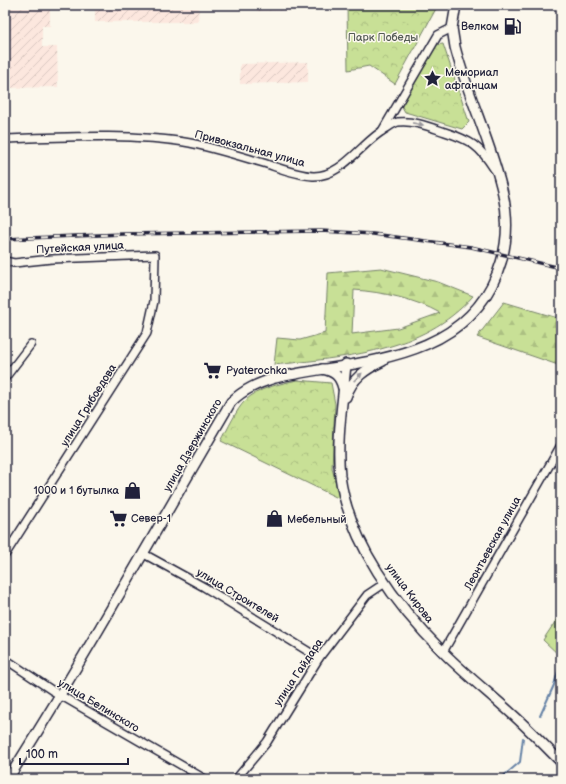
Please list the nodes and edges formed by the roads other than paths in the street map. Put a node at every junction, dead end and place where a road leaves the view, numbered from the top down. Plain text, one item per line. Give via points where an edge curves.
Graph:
1 (456, 5) edge
2 (452, 28) junction
3 (381, 131) junction
4 (5, 139) edge
5 (499, 178) junction
6 (156, 255) joint
7 (5, 261) edge
8 (32, 344) dead end
9 (391, 357) junction
10 (346, 364) junction
11 (321, 369) junction
12 (5, 378) edge
13 (344, 390) junction
14 (342, 412) junction
15 (561, 445) edge
16 (144, 554) junction
17 (5, 555) edge
18 (385, 583) junction
19 (443, 652) junction
20 (319, 658) junction
21 (5, 659) edge
22 (61, 695) junction
23 (561, 762) edge
24 (8, 779) edge
25 (205, 779) edge
26 (236, 779) edge

1 - 2 main road, улица Дзержинского
2 - 3 street via 438,35
2 - 5 main road, улица Дзержинского via 459,65
3 - 4 street, Привокзальная улица via 339,168 324,176 288,171 188,143 114,137
3 -> 5 street, Привокзальная улица via 396,122 412,122 454,135 484,152
5 - 9 main road, улица Дзержинского via 506,211 506,241 500,268 486,295 469,318 445,336 431,344
6 - 7 street, Путейская улица via 14,263
6 - 17 street, улица Грибоедова via 154,301 147,333
8 - 12 street
9 - 10 main road, улица Дзержинского
14 -> 9 main road via 353,383 360,374
10 - 11 main road, улица Дзержинского
10 - 13 main road, улица Кирова
11 - 13 main road via 330,370 337,375
11 - 16 main road, улица Дзержинского via 260,383 238,395 231,402
13 - 14 main road, улица Кирова
14 - 18 main road, улица Кирова via 338,459 344,495 358,536
15 - 19 street, Леонтьевская улица
16 - 20 street, улица Строителей via 204,587
16 - 22 main road, улица Дзержинского
18 - 19 main road, улица Кирова
18 - 20 street, улица Гайдара via 367,595
19 - 23 main road, улица Кирова via 513,714
20 - 26 street, улица Гайдара via 267,742
21 - 22 street, улица Белинского
22 - 24 main road, улица Дзержинского
22 - 25 street, улица Белинского

